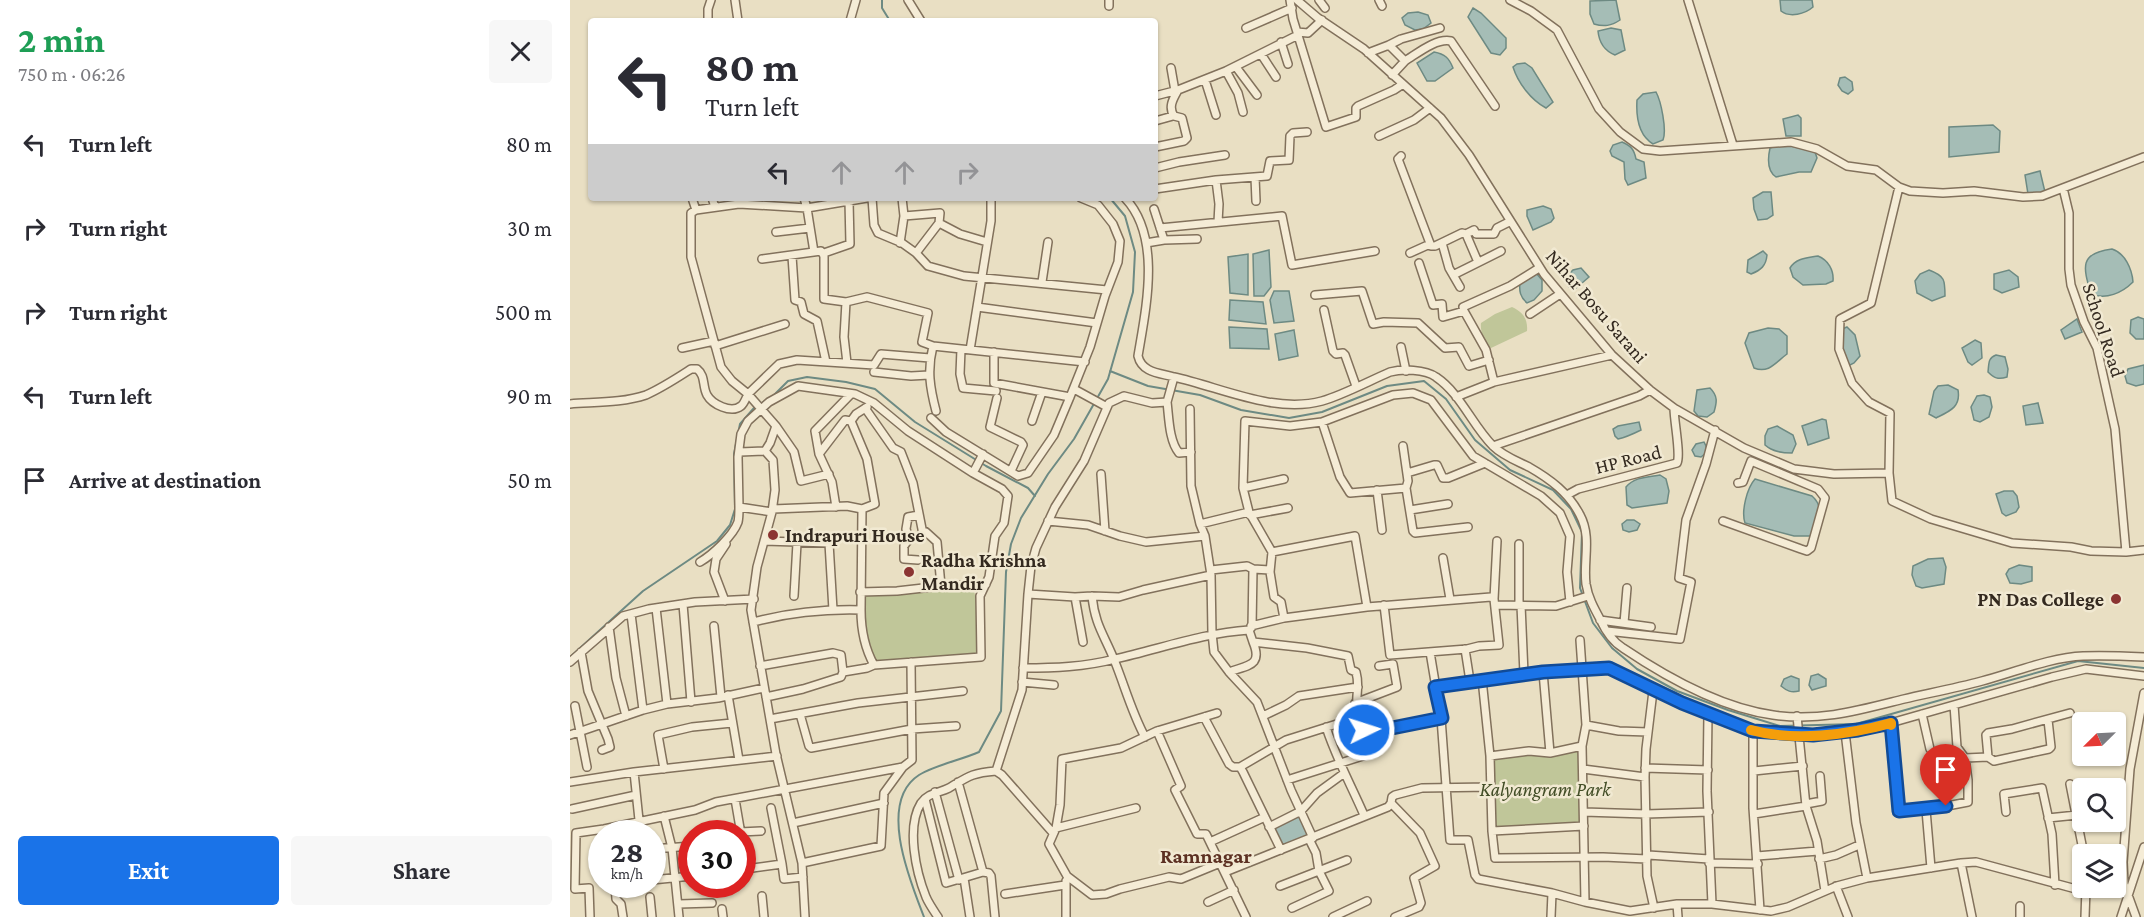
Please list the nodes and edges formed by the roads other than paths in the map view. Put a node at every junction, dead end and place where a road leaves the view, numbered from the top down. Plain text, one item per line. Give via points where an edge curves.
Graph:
1 (711, 0) edge
2 (735, 0) edge
3 (856, 0) edge
4 (908, 0) edge
5 (1290, 0) edge
6 (1297, 0) edge
7 (1319, 0) edge
8 (1510, 0) edge
9 (1688, 0) edge
10 (1292, 8) junction
11 (1325, 8) dead end
12 (708, 18) edge
13 (738, 18) edge
14 (851, 18) edge
15 (919, 18) edge
16 (1322, 20) junction
17 (1246, 28) dead end
18 (1440, 28) dead end
19 (1298, 33) junction
20 (1281, 42) junction
21 (1389, 45) junction
22 (1368, 53) junction
23 (1261, 54) junction
24 (1405, 61) junction
25 (1288, 64) dead end
26 (1236, 67) junction
27 (1171, 68) dead end
28 (1226, 71) junction
29 (1392, 75) junction
30 (1276, 77) dead end
31 (1205, 80) junction
32 (1402, 84) junction
33 (1177, 90) junction
34 (1158, 95) edge
35 (1257, 95) dead end
36 (1495, 106) dead end
37 (1430, 108) junction
38 (1243, 112) dead end
39 (1216, 115) dead end
40 (1173, 116) junction
41 (1158, 120) edge
42 (1307, 132) dead end
43 (1379, 136) dead end
44 (1733, 145) junction
45 (1158, 146) edge
46 (1225, 155) dead end
47 (1401, 156) dead end
48 (2144, 157) edge
49 (1158, 167) edge
50 (1255, 177) junction
51 (1216, 180) junction
52 (1899, 187) junction
53 (2063, 188) junction
54 (1158, 189) edge
55 (693, 201) edge
56 (713, 201) edge
57 (738, 201) edge
58 (805, 201) edge
59 (849, 201) joint
60 (870, 201) edge
61 (902, 201) edge
62 (991, 201) edge
63 (1088, 201) edge
64 (1131, 201) edge
65 (1256, 201) dead end
66 (715, 207) junction
67 (807, 208) junction
68 (1154, 209) dead end
69 (696, 210) junction
70 (904, 216) junction
71 (1218, 222) junction
72 (1509, 222) junction
73 (939, 223) junction
74 (810, 228) junction
75 (1160, 228) junction
76 (776, 232) dead end
77 (1466, 234) junction
78 (1197, 239) dead end
79 (1164, 240) junction
80 (987, 242) junction
81 (1048, 242) dead end
82 (900, 243) junction
83 (1146, 243) junction
84 (1442, 243) junction
85 (1430, 244) junction
86 (1375, 251) dead end
87 (1501, 251) dead end
88 (813, 252) junction
89 (824, 253) junction
90 (916, 253) junction
91 (1410, 253) dead end
92 (792, 256) junction
93 (762, 259) dead end
94 (1479, 262) junction
95 (1419, 263) dead end
96 (1539, 268) junction
97 (1453, 275) junction
98 (982, 278) junction
99 (1042, 282) junction
100 (1460, 287) dead end
101 (1107, 290) junction
102 (1560, 294) junction
103 (1316, 295) dead end
104 (846, 302) junction
105 (977, 307) junction
106 (1324, 310) dead end
107 (1464, 311) junction
108 (1530, 314) dead end
109 (1097, 323) junction
110 (785, 324) dead end
111 (714, 343) junction
112 (933, 346) junction
113 (1401, 346) dead end
114 (682, 348) dead end
115 (961, 349) junction
116 (970, 350) junction
117 (994, 352) junction
118 (1612, 355) junction
119 (930, 358) junction
120 (1489, 360) junction
121 (826, 362) junction
122 (1085, 362) junction
123 (847, 363) junction
124 (1406, 371) junction
125 (874, 372) dead end
126 (929, 375) junction
127 (1174, 376) junction
128 (1494, 382) junction
129 (1356, 386) junction
130 (1074, 389) junction
131 (1650, 390) junction
132 (1042, 392) junction
133 (748, 394) junction
134 (851, 394) junction
135 (1070, 397) junction
136 (1456, 397) junction
137 (1168, 399) junction
138 (874, 403) junction
139 (570, 404) edge
140 (1103, 405) junction
141 (866, 408) junction
142 (1674, 408) junction
143 (1190, 409) dead end
144 (761, 410) junction
145 (936, 411) dead end
146 (931, 418) dead end
147 (851, 421) junction
148 (1032, 421) dead end
149 (1322, 422) junction
150 (776, 426) junction
151 (1715, 430) junction
152 (1403, 446) dead end
153 (1493, 446) junction
154 (765, 451) junction
155 (740, 452) junction
156 (1191, 452) junction
157 (819, 454) junction
158 (980, 459) junction
159 (1485, 463) junction
160 (1011, 471) junction
161 (973, 473) junction
162 (1407, 473) junction
163 (829, 474) junction
164 (1101, 474) dead end
165 (1889, 474) junction
166 (1284, 480) dead end
167 (1738, 483) dead end
168 (1243, 488) junction
169 (1406, 488) junction
170 (1377, 490) junction
171 (1567, 495) junction
172 (1448, 504) dead end
173 (739, 507) junction
174 (836, 507) junction
175 (1288, 508) dead end
176 (861, 509) junction
177 (772, 510) junction
178 (1410, 510) junction
179 (1250, 513) junction
180 (919, 515) junction
181 (1723, 520) dead end
182 (1048, 521) junction
183 (1200, 524) junction
184 (740, 525) dead end
185 (1468, 527) dead end
186 (1382, 530) dead end
187 (1105, 531) junction
188 (1205, 536) junction
189 (764, 541) junction
190 (1497, 541) dead end
191 (797, 543) junction
192 (1519, 544) dead end
193 (2144, 550) edge
194 (1272, 552) junction
195 (2126, 552) junction
196 (1443, 558) dead end
197 (918, 560) dead end
198 (700, 562) dead end
199 (1253, 569) junction
200 (1270, 570) junction
201 (1211, 572) junction
202 (987, 584) junction
203 (941, 586) junction
204 (1627, 588) dead end
205 (860, 592) junction
206 (1028, 594) junction
207 (794, 596) dead end
208 (1092, 596) junction
209 (1587, 596) junction
210 (1075, 597) junction
211 (754, 598) junction
212 (1450, 598) junction
213 (725, 601) junction
214 (1573, 601) junction
215 (1495, 602) junction
216 (683, 604) junction
217 (1384, 605) junction
218 (1520, 605) junction
219 (1367, 607) junction
220 (656, 608) junction
221 (834, 610) junction
222 (861, 610) junction
223 (631, 614) junction
224 (1284, 618) junction
225 (1600, 620) junction
226 (753, 622) junction
227 (1624, 623) junction
228 (714, 626) dead end
229 (609, 627) junction
230 (1651, 627) dead end
231 (1250, 628) junction
232 (1607, 632) junction
233 (1212, 633) junction
234 (1580, 640) dead end
235 (1083, 642) dead end
236 (1253, 642) junction
237 (1464, 649) junction
238 (581, 652) junction
239 (1430, 652) junction
240 (2144, 657) edge
241 (1114, 660) junction
242 (570, 662) edge
243 (910, 662) junction
244 (874, 665) junction
245 (760, 666) junction
246 (1378, 666) dead end
247 (1023, 668) junction
248 (1582, 669) junction
249 (843, 672) junction
250 (1229, 672) junction
251 (1543, 672) junction
252 (1524, 674) junction
253 (2144, 676) edge
254 (1482, 679) junction
255 (1470, 681) junction
256 (1022, 682) junction
257 (1054, 685) dead end
258 (1358, 687) junction
259 (1435, 687) junction
260 (764, 688) junction
261 (963, 691) dead end
262 (1653, 691) junction
263 (2144, 693) edge
264 (725, 696) junction
265 (911, 696) junction
266 (766, 697) junction
267 (691, 702) junction
268 (1355, 703) junction
269 (667, 704) junction
270 (1954, 705) junction
271 (575, 706) dead end
272 (643, 710) junction
273 (1217, 713) dead end
274 (2070, 713) dead end
275 (800, 714) junction
276 (1708, 714) junction
277 (1922, 714) junction
278 (626, 716) junction
279 (1263, 716) junction
280 (1204, 717) junction
281 (1358, 718) junction
282 (1442, 718) junction
283 (770, 719) junction
284 (2048, 720) junction
285 (732, 723) junction
286 (1891, 723) junction
287 (602, 724) junction
288 (1586, 725) junction
289 (956, 726) dead end
290 (1798, 726) junction
291 (1326, 727) junction
292 (912, 729) junction
293 (1157, 731) junction
294 (1753, 731) junction
295 (579, 732) junction
296 (1648, 732) junction
297 (1845, 732) junction
298 (570, 735) edge
299 (1145, 737) junction
300 (1275, 746) junction
301 (1582, 746) junction
302 (1930, 749) dead end
303 (602, 750) dead end
304 (1550, 753) junction
305 (1369, 754) dead end
306 (777, 756) junction
307 (1490, 756) junction
308 (1988, 757) junction
309 (1965, 758) junction
310 (739, 760) junction
311 (1338, 763) junction
312 (1803, 766) junction
313 (903, 767) junction
314 (1239, 767) junction
315 (586, 768) dead end
316 (1645, 768) junction
317 (664, 769) junction
318 (1583, 769) junction
319 (1708, 770) junction
320 (996, 771) junction
321 (1754, 771) junction
322 (634, 772) junction
323 (1343, 774) junction
324 (1820, 776) dead end
325 (1645, 777) junction
326 (1287, 780) junction
327 (570, 782) edge
328 (957, 782) junction
329 (2070, 784) dead end
330 (1491, 786) junction
331 (1445, 788) junction
332 (784, 790) junction
333 (935, 792) junction
334 (2072, 793) edge
335 (636, 795) junction
336 (735, 799) junction
337 (925, 799) junction
338 (884, 803) junction
339 (1391, 803) junction
340 (1806, 805) junction
341 (771, 808) dead end
342 (1136, 808) dead end
343 (572, 809) dead end
344 (1926, 810) junction
345 (1301, 811) junction
346 (1584, 812) junction
347 (1708, 812) junction
348 (2006, 812) dead end
349 (1646, 814) junction
350 (1754, 814) junction
351 (1364, 815) junction
352 (664, 816) junction
353 (2072, 816) edge
354 (1265, 817) junction
355 (2048, 818) junction
356 (639, 820) joint
357 (738, 820) edge
358 (792, 823) junction
359 (1584, 826) junction
360 (1269, 827) junction
361 (588, 831) edge
362 (756, 831) edge
363 (761, 831) dead end
364 (1492, 831) junction
365 (1054, 833) junction
366 (1311, 839) junction
367 (1210, 842) junction
368 (2124, 844) edge
369 (1859, 845) junction
370 (678, 847) edge
371 (2144, 847) edge
372 (666, 848) edge
373 (672, 848) junction
374 (1281, 850) junction
375 (1819, 855) junction
376 (1585, 857) junction
377 (1647, 857) junction
378 (1347, 860) dead end
379 (1757, 860) junction
380 (1709, 861) junction
381 (802, 862) junction
382 (1962, 862) junction
383 (1220, 863) junction
384 (782, 864) junction
385 (756, 868) edge
386 (1931, 868) junction
387 (1319, 871) junction
388 (983, 872) junction
389 (1225, 872) junction
390 (1067, 876) junction
391 (802, 877) junction
392 (666, 878) edge
393 (676, 878) junction
394 (1867, 878) junction
395 (962, 879) junction
396 (1065, 885) junction
397 (2055, 885) junction
398 (1280, 886) dead end
399 (1836, 886) junction
400 (2072, 887) edge
401 (588, 888) edge
402 (2126, 888) edge
403 (1234, 890) junction
404 (1825, 891) junction
405 (1552, 892) junction
406 (2128, 892) junction
407 (1005, 894) dead end
408 (762, 896) dead end
409 (589, 898) edge
410 (616, 898) edge
411 (650, 898) edge
412 (2086, 898) edge
413 (1367, 901) dead end
414 (1208, 902) dead end
415 (1585, 902) junction
416 (711, 903) dead end
417 (679, 904) junction
418 (1677, 904) junction
419 (1712, 904) junction
420 (2020, 906) dead end
421 (1657, 907) junction
422 (1292, 908) dead end
423 (1760, 910) junction
424 (590, 917) edge
425 (623, 917) edge
426 (652, 917) edge
427 (679, 917) edge
428 (764, 917) edge
429 (805, 917) edge
430 (938, 917) edge
431 (970, 917) edge
432 (995, 917) edge
433 (1066, 917) edge
434 (1246, 917) edge
435 (1333, 917) edge
436 (1395, 917) edge
437 (1551, 917) edge
438 (1662, 917) edge
439 (1678, 917) edge
440 (1848, 917) edge
441 (1972, 917) edge
442 (2020, 917) edge
443 (2085, 917) edge
444 (2121, 917) edge
445 (2136, 917) edge

1 - 12 street
2 - 13 street
3 - 14 street
4 - 15 street
5 - 10 street
6 - 16 street, Nihar Bosu Sarani
7 - 11 street
8 - 44 street via 1557,30 1599,109 1632,143 1660,151
9 - 44 street
10 - 17 street
10 - 19 street
16 - 19 street via 1308,33
16 - 22 street, Nihar Bosu Sarani
18 - 21 street
19 - 20 street
19 - 32 street via 1327,128 1356,117 1357,106
20 - 23 street
20 - 25 street
21 - 22 street
21 - 24 street
22 - 29 street, Nihar Bosu Sarani
23 - 26 street
23 - 30 street
24 - 29 street
24 - 36 street via 1433,45 1451,41
26 - 28 street
26 - 35 street
27 - 33 street
28 - 31 street
28 - 38 street
29 - 32 street, Nihar Bosu Sarani
31 - 33 street
31 - 39 street
32 - 37 street, Nihar Bosu Sarani
33 - 34 street
33 - 40 street via 1172,101
37 - 43 street
37 - 72 street, Nihar Bosu Sarani via 1468,155
40 - 41 street
40 - 45 street via 1182,118 1187,138
42 - 50 street via 1290,136 1289,160 1270,161 1267,176
44 - 52 street via 1807,145 1847,166 1876,170
46 - 49 street
47 - 85 street via 1398,159
48 - 53 street
50 - 51 street
50 - 65 street
51 - 54 street
51 - 71 street
52 - 53 street via 1943,194 1974,191 2037,198
52 - 165 street via 1871,303 1840,319 1839,349 1852,382 1869,402 1891,414
53 - 195 street, School Road via 2069,213 2071,285 2097,348 2115,429
55 - 69 street
56 - 66 street
57 - 66 street
57 - 67 street
58 - 67 street
59 - 67 street
59 - 89 street via 850,244
60 - 82 street via 876,230
61 - 70 street
62 - 80 street
63 - 101 street via 1104,211 1120,241 1118,262
64 - 83 street
66 - 69 street
67 - 74 street
68 - 75 street
69 - 111 street via 690,218 691,257
70 - 73 street via 940,213
70 - 82 street
71 - 75 street
71 - 86 street via 1282,216 1292,265
72 - 77 street via 1494,234 1477,234 1474,230
72 - 96 street, Nihar Bosu Sarani
73 - 80 street
73 - 90 street
74 - 76 street
74 - 88 street
75 - 79 street
77 - 84 street
77 - 94 street
78 - 79 street
79 - 83 street
80 - 98 street
81 - 99 street
82 - 90 street
83 - 127 street via 1148,282 1138,356 1146,369
84 - 85 street via 1433,247
84 - 97 street
85 - 91 street
87 - 94 street
88 - 89 street
88 - 92 street
89 - 104 street via 824,299
90 - 98 street via 928,266
92 - 93 street
92 - 121 street via 795,300 801,302 804,314 816,320
94 - 97 street
95 - 107 street via 1432,305 1442,304 1443,317
96 - 102 street, Nihar Bosu Sarani
96 - 107 street via 1464,306
97 - 100 street
98 - 99 street
98 - 105 street
99 - 101 street
101 - 109 street
102 - 108 street
102 - 118 street, Nihar Bosu Sarani
103 - 120 street via 1362,291 1373,324 1418,323 1445,348 1459,347 1470,367
104 - 112 street via 867,297 928,313 922,342
104 - 123 street
105 - 109 street
105 - 116 street
106 - 129 street via 1333,351 1345,355
107 - 120 street
109 - 122 street
110 - 111 street
111 - 114 street
111 - 133 street via 721,367
112 - 115 street
112 - 119 street
113 - 124 street
115 - 116 street
115 - 160 street via 963,388 997,394 990,428 1023,446
116 - 117 street
117 - 122 street
117 - 132 street via 994,383
118 - 128 street
118 - 131 street, Nihar Bosu Sarani
119 - 123 street via 881,354 874,365
119 - 126 street
120 - 128 street
121 - 123 street
121 - 133 street via 779,363
122 - 130 street
124 - 129 street via 1390,372
124 - 136 street via 1435,376
125 - 126 street
126 - 145 street
127 - 129 street via 1248,399 1303,404 1322,401
127 - 137 street
128 - 136 street
130 - 135 street
130 - 140 street
131 - 142 street, Nihar Bosu Sarani
131 - 153 street
132 - 135 street
132 - 148 street
133 - 139 street via 738,408 720,406 707,395 701,372 692,369 643,396
133 - 144 street
134 - 138 street
134 - 144 street via 798,387
134 - 157 street via 815,431
135 - 160 street via 1054,435 1028,473 1018,476
136 - 153 street
137 - 140 street via 1152,403 1124,396
137 - 156 street via 1176,450
138 - 141 street
138 - 161 street via 908,431
140 - 182 street via 1084,461
141 - 147 street
141 - 180 street via 893,448 901,452 914,483
142 - 151 street, Nihar Bosu Sarani
142 - 171 street, HP Road via 1677,463
143 - 156 street
144 - 150 street
144 - 155 street via 741,434
146 - 158 street
147 - 157 street via 843,422
147 - 176 street via 867,459 875,501
149 - 159 street via 1393,394 1420,394 1434,402 1471,454
149 - 168 street via 1290,426 1245,421
149 - 170 street via 1348,491
150 - 154 street
150 - 163 street via 794,452 801,481
151 - 165 street, Nihar Bosu Sarani via 1744,448 1801,471
151 - 232 street via 1685,526 1679,578 1690,582 1680,639
152 - 162 street
153 - 171 street via 1549,479
154 - 155 street
154 - 177 street via 773,460
155 - 173 street
156 - 183 street via 1192,495
157 - 163 street
158 - 160 street
158 - 161 street
159 - 162 street via 1448,478 1443,478 1437,465
159 - 214 street via 1538,494 1562,515 1570,536 1567,572
161 - 202 street via 1008,496 1004,523 995,536
162 - 169 street
163 - 174 street
164 - 187 street
165 - 195 street via 1892,501 1961,529 2012,543
166 - 168 street
167 - 181 street via 1743,482 1751,461 1818,489 1826,498 1810,548 1807,551
168 - 179 street
169 - 170 street
169 - 178 street
170 - 186 street
171 - 209 street via 1586,531
172 - 178 street
173 - 177 street
173 - 198 street via 736,526
174 - 176 street
174 - 177 street
175 - 179 street
176 - 205 street
177 - 189 street
178 - 185 street via 1415,533
179 - 183 street
179 - 194 street
180 - 197 street via 908,517 909,539 904,546 904,559
180 - 203 street via 923,534 926,532 937,542
182 - 187 street
182 - 206 street via 1033,557
183 - 188 street
184 - 213 street via 716,559 714,572
187 - 188 street via 1146,542
188 - 201 street
189 - 191 street
189 - 211 street
190 - 215 street
191 - 207 street
191 - 221 street via 829,543
192 - 218 street
193 - 195 street
194 - 200 street
194 - 219 street via 1355,536
196 - 212 street
199 - 200 street
199 - 201 street via 1247,566
199 - 231 street
200 - 224 street via 1274,597 1281,602
201 - 208 street via 1119,597
201 - 233 street
202 - 203 street
202 - 243 street via 980,597 981,657
203 - 205 street
204 - 227 street
205 - 222 street
206 - 210 street
206 - 247 street
208 - 210 street
208 - 241 street via 1098,627
209 - 214 street
209 - 225 street
210 - 235 street
211 - 213 street
211 - 226 street
212 - 215 street via 1487,596
212 - 217 street
213 - 216 street
214 - 218 street via 1556,606
215 - 218 street
215 - 237 street via 1499,645
216 - 220 street
216 - 267 street
217 - 219 street
217 - 239 street via 1390,655
218 - 252 street
219 - 224 street
220 - 223 street
220 - 269 street
221 - 222 street
221 - 226 street
222 - 244 street via 861,629
223 - 229 street
223 - 272 street
224 - 231 street
225 - 227 street
225 - 232 street
226 - 245 street
227 - 230 street
228 - 264 street
229 - 238 street
229 - 278 street
231 - 233 street
231 - 236 street
232 - 290 street via 1638,658 1706,694
233 - 241 street
233 - 250 street via 1214,652
234 - 248 street
236 - 250 street via 1257,659
236 - 258 street via 1348,656 1351,669 1357,673
237 - 239 street
237 - 255 street
238 - 242 street
238 - 287 street via 588,690
239 - 259 street
240 - 290 street via 2075,657
241 - 247 street via 1062,668
241 - 299 street
243 - 244 street
243 - 265 street
244 - 249 street
245 - 249 street via 832,652 841,655
245 - 260 street
246 - 268 street via 1393,664 1397,687
247 - 256 street
248 - 251 street
248 - 262 street via 1611,668
248 - 288 street
249 - 266 street via 839,678
250 - 279 street via 1257,702
251 - 252 street
251 - 304 street
252 - 254 street
253 - 270 street via 2086,669
254 - 255 street
254 - 307 street
255 - 259 street
256 - 257 street
256 - 320 street
258 - 268 street
258 - 279 street via 1299,696
259 - 282 street
260 - 264 street
260 - 266 street
261 - 265 street
262 - 276 street
262 - 296 street
263 - 368 street via 2132,756
264 - 267 street
264 - 285 street
265 - 275 street
265 - 292 street
266 - 283 street
267 - 269 street
268 - 281 street
269 - 272 street
270 - 277 street
270 - 309 street via 1957,747
271 - 295 street
272 - 278 street
273 - 280 street
274 - 284 street
275 - 283 street
275 - 292 street via 811,748
276 - 294 street
276 - 319 street
277 - 286 street
277 - 302 street
278 - 287 street
279 - 300 street
280 - 293 street
280 - 314 street via 1231,767
281 - 282 street via 1364,730 1372,732
281 - 291 street
282 - 331 street
283 - 306 street
284 - 308 street via 1988,733
284 - 308 street via 2049,749 2010,759 1994,761
285 - 310 street
285 - 317 street via 658,735
286 - 297 street
286 - 344 street via 1898,809
287 - 295 street
287 - 303 street via 610,747
288 - 296 street
288 - 301 street
289 - 292 street
290 - 294 street
290 - 297 street
290 - 312 street
291 - 300 street
291 - 311 street
292 - 313 street via 912,760
293 - 299 street
293 - 367 street via 1181,786 1174,790 1197,834 1206,833
294 - 321 street
295 - 298 street
295 - 315 street
296 - 316 street
297 - 369 street
299 - 365 street via 1121,748 1062,759
300 - 314 street
300 - 326 street
301 - 304 street
301 - 318 street
304 - 307 street via 1529,751
305 - 311 street
306 - 310 street
306 - 332 street
307 - 330 street
308 - 309 street
309 - 344 street via 1968,802
310 - 317 street
311 - 323 street
311 - 326 street
312 - 321 street
312 - 340 street
313 - 332 street
313 - 338 street via 884,793
314 - 354 street
316 - 319 street
316 - 325 street
317 - 322 street
318 - 325 street
318 - 346 street
319 - 347 street
320 - 328 street via 966,776
320 - 365 street
321 - 350 street
322 - 327 street
322 - 335 street
323 - 345 street
323 - 351 street
324 - 340 street via 1822,801
325 - 349 street
326 - 345 street
328 - 333 street
328 - 388 street
329 - 334 street
330 - 331 street
330 - 364 street
331 - 339 street via 1422,788 1395,795
331 - 405 street via 1450,840 1468,840 1476,878
332 - 336 street
332 - 358 street
333 - 337 street
333 - 395 street
335 - 343 street
335 - 356 street
336 - 352 street
336 - 357 street
337 - 395 street via 946,883
337 - 430 street via 915,817 914,857 927,900
338 - 358 street
338 - 381 street via 881,846
339 - 351 street
339 - 436 street via 1420,833 1435,866 1414,878 1421,905
340 - 350 street
340 - 375 street
341 - 384 street
342 - 365 street
344 - 386 street
345 - 360 street
345 - 366 street
346 - 349 street
346 - 359 street
347 - 349 street
347 - 380 street
348 - 355 street via 2004,794 2040,787
349 - 377 street
350 - 379 street
351 - 366 street
352 - 356 street
352 - 373 street
353 - 355 street
354 - 360 street
354 - 367 street
355 - 397 street
358 - 381 street
359 - 364 street
359 - 376 street
360 - 374 street
361 - 401 street via 576,833 575,889
362 - 363 street
364 - 376 street via 1495,858
365 - 390 street via 1051,850
366 - 374 street
366 - 387 street
367 - 383 street
369 - 375 street via 1836,855
369 - 394 street
370 - 373 street
371 - 406 street
372 - 373 street
373 - 393 street
374 - 389 street
375 - 379 street
375 - 404 street
376 - 377 street
376 - 415 street
377 - 380 street
377 - 421 street via 1648,881
378 - 387 street
379 - 380 street
379 - 423 street
380 - 419 street
381 - 391 street
382 - 386 street
382 - 397 street via 1976,862
382 - 441 street
383 - 389 street
383 - 390 street via 1181,879 1169,877 1107,894 1092,895
384 - 385 street
384 - 391 street via 784,879
386 - 394 street
387 - 398 street
387 - 422 street via 1329,891
388 - 395 street
388 - 432 street via 991,876
389 - 403 street
390 - 396 street
391 - 429 street
392 - 393 street
393 - 417 street
394 - 399 street
395 - 431 street
396 - 407 street
396 - 433 street
397 - 400 street
399 - 404 street
399 - 440 street
402 - 406 street
403 - 414 street
403 - 434 street
404 - 423 street via 1779,910
405 - 415 street
405 - 437 street
406 - 444 street
406 - 445 street
408 - 428 street
409 - 424 street
410 - 425 street
411 - 426 street
412 - 443 street
413 - 435 street
415 - 421 street via 1630,911
416 - 417 street
417 - 427 street
418 - 419 street
418 - 421 street
418 - 439 street
419 - 423 street
420 - 442 street
421 - 438 street

